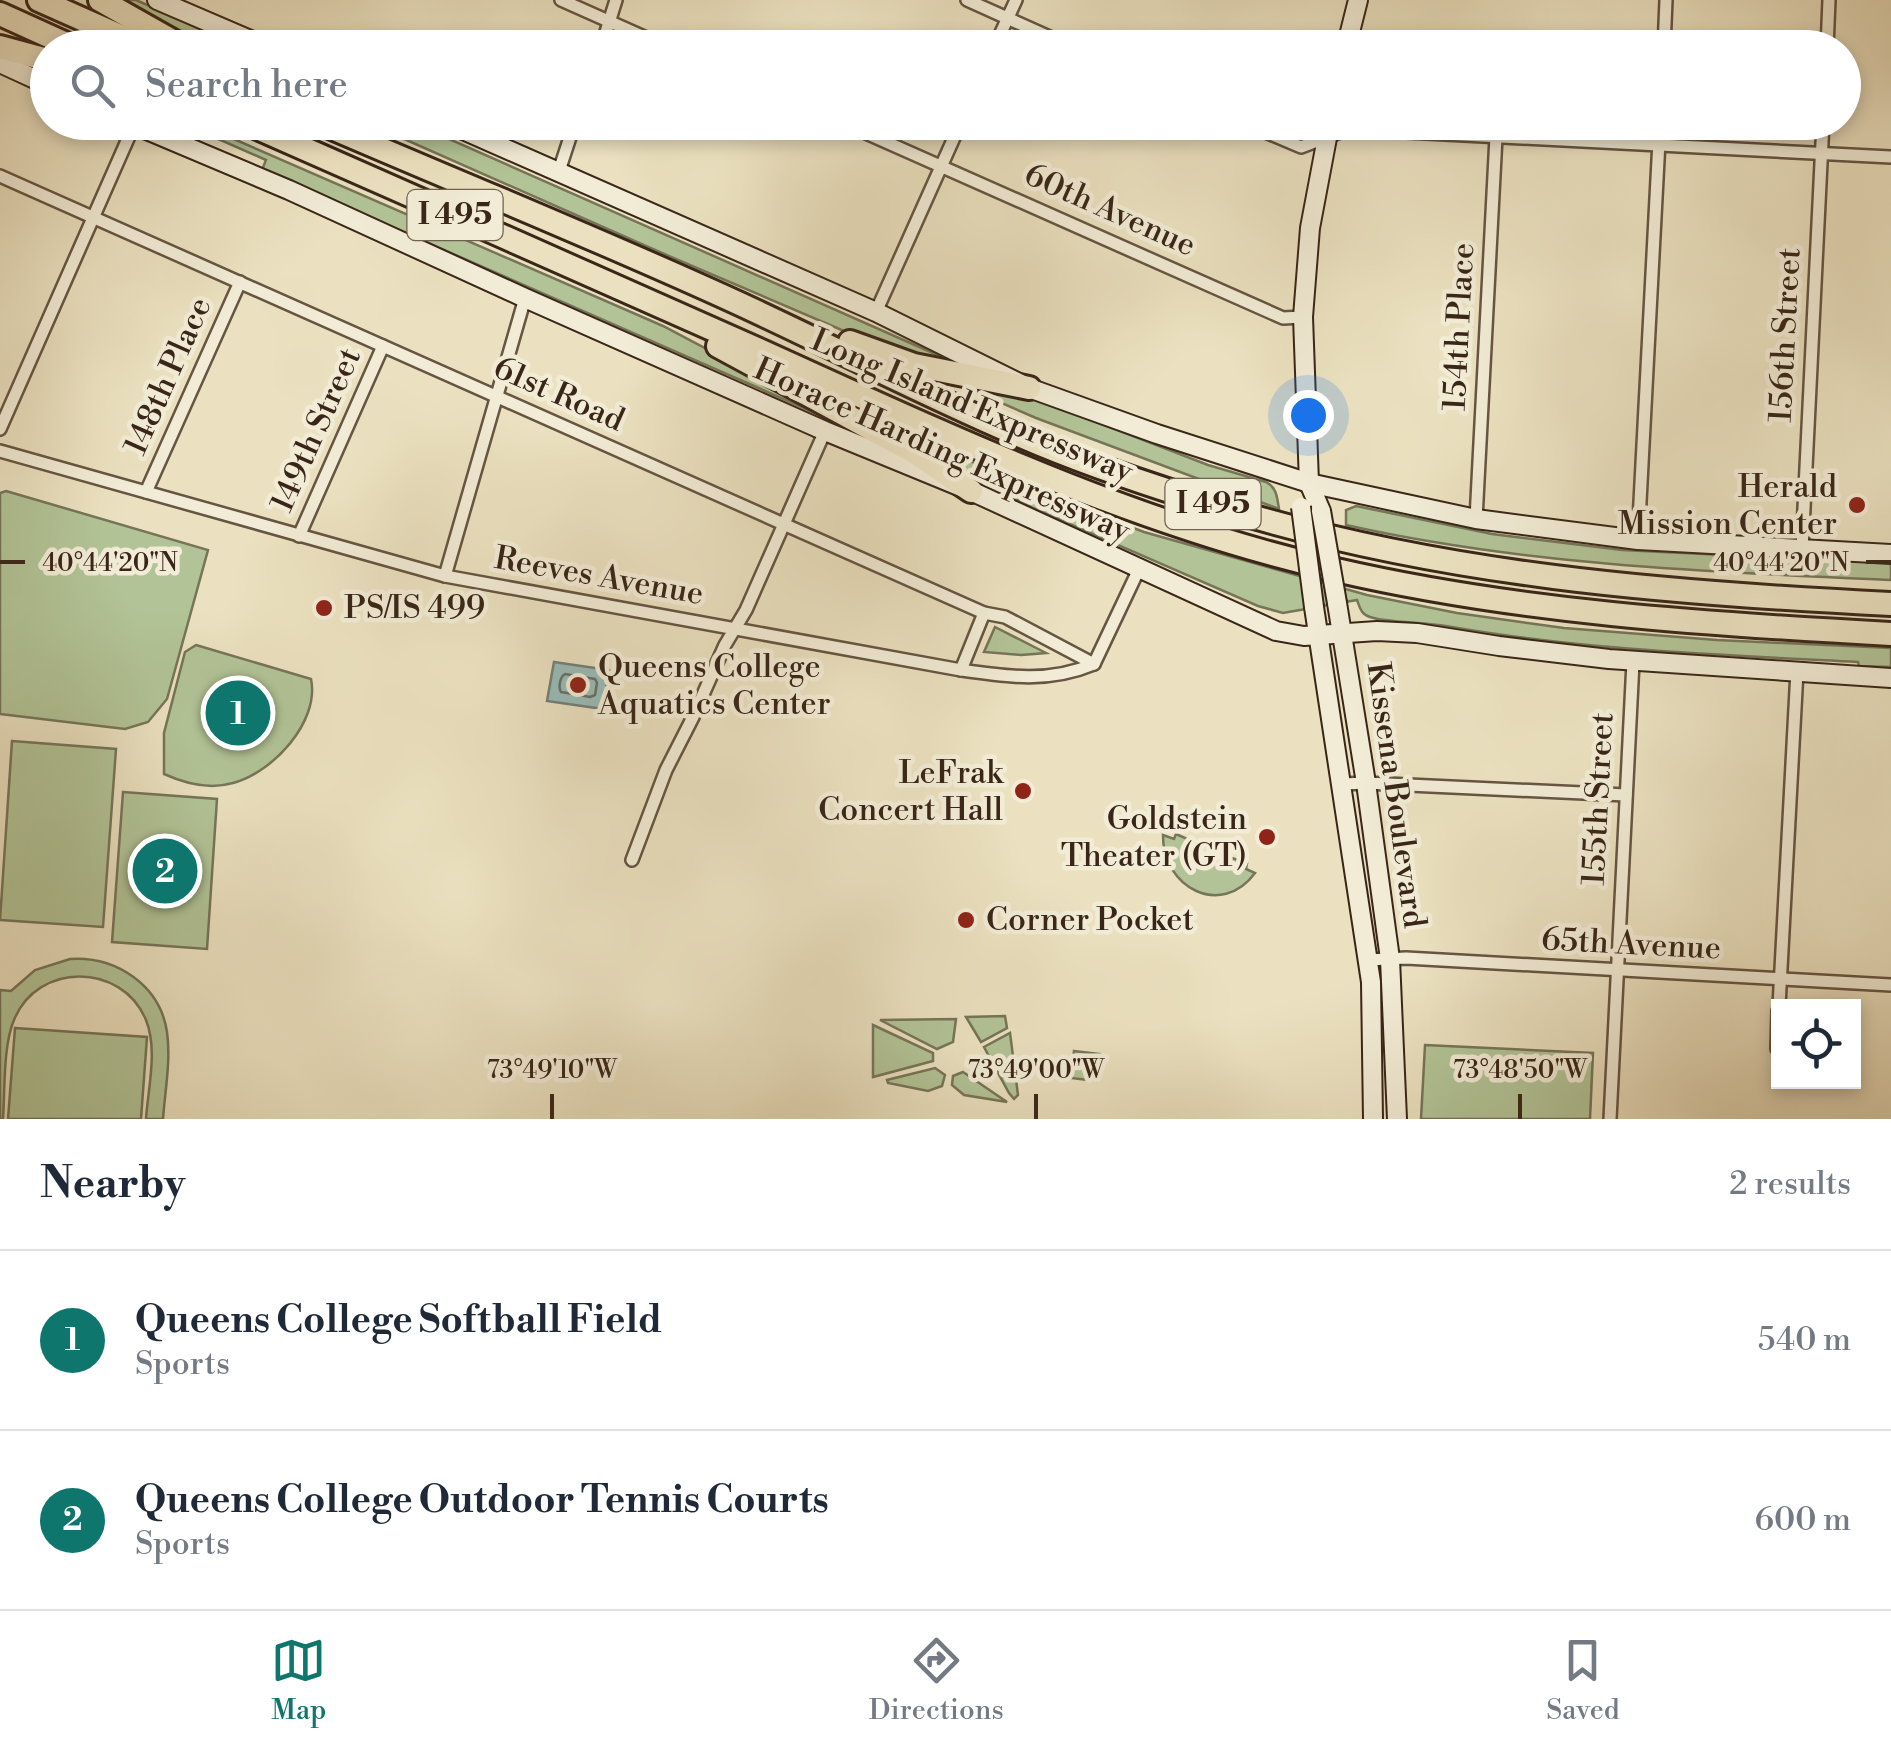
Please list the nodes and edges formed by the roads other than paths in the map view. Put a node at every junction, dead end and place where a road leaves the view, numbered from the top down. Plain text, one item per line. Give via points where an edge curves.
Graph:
1 (39, 0) edge
2 (100, 0) edge
3 (157, 0) edge
4 (561, 0) edge
5 (616, 0) edge
6 (967, 0) edge
7 (1016, 0) edge
8 (1358, 0) edge
9 (1666, 0) edge
10 (1829, 0) edge
11 (184, 5) edge
12 (0, 14) edge
13 (1008, 18) junction
14 (609, 21) junction
15 (35, 30) edge
16 (106, 30) edge
17 (153, 30) edge
18 (233, 30) edge
19 (606, 30) edge
20 (629, 30) edge
21 (1002, 30) edge
22 (1034, 30) edge
23 (1350, 30) edge
24 (1665, 30) edge
25 (1828, 30) edge
26 (0, 47) edge
27 (30, 55) edge
28 (0, 62) edge
29 (30, 76) edge
30 (125, 140) edge
31 (170, 140) edge
32 (281, 140) edge
33 (360, 140) edge
34 (487, 140) edge
35 (570, 140) edge
36 (882, 140) edge
37 (953, 140) edge
38 (1285, 140) edge
39 (1313, 140) edge
40 (1327, 140) edge
41 (1496, 140) edge
42 (1550, 140) edge
43 (1659, 140) edge
44 (1822, 140) edge
45 (1659, 146) junction
46 (1822, 154) junction
47 (1891, 158) edge
48 (942, 166) junction
49 (559, 171) junction
50 (0, 176) edge
51 (93, 218) junction
52 (240, 282) junction
53 (524, 298) junction
54 (648, 300) junction
55 (735, 302) junction
56 (876, 312) junction
57 (1303, 317) junction
58 (384, 346) junction
59 (1030, 388) junction
60 (497, 396) junction
61 (0, 428) edge
62 (826, 430) junction
63 (0, 451) edge
64 (1310, 483) junction
65 (146, 492) junction
66 (971, 492) junction
67 (1476, 520) junction
68 (785, 524) junction
69 (300, 536) junction
70 (1638, 540) junction
71 (1802, 550) junction
72 (1891, 554) edge
73 (1139, 569) junction
74 (444, 576) junction
75 (1891, 604) edge
76 (984, 613) junction
77 (735, 629) junction
78 (1342, 634) junction
79 (1891, 634) edge
80 (1319, 635) junction
81 (1633, 662) junction
82 (1094, 664) junction
83 (961, 670) junction
84 (1797, 672) junction
85 (1891, 678) edge
86 (1366, 783) junction
87 (1342, 784) junction
88 (1626, 796) junction
89 (632, 860) dead end
90 (1390, 959) junction
91 (1368, 960) junction
92 (1617, 971) junction
93 (1780, 979) junction
94 (1891, 985) edge
95 (1779, 999) edge
96 (1373, 1119) edge
97 (1397, 1119) edge
98 (1610, 1119) edge

1 - 16 highway
2 - 17 highway
3 - 11 main road
4 - 14 street
5 - 14 street
6 - 13 street
7 - 13 street
8 - 23 main road
9 - 24 street
10 - 25 street
11 - 18 main road
12 - 15 highway
13 - 21 street
13 - 22 street
14 - 19 street
14 - 20 street
26 - 27 highway
28 - 29 main road
30 - 51 street
31 - 53 main road, Horace Harding Expressway
32 - 54 highway, Long Island Expressway / I 495
33 - 55 highway, Long Island Expressway / I 495
34 - 49 main road
35 - 49 street
36 - 48 street, 60th Avenue
37 - 48 street
38 - 39 street via 1302,147
40 - 57 main road, Kissena Boulevard via 1310,228
41 - 67 street, 154th Place
42 - 45 street
43 - 45 street
44 - 46 street, 156th Street
45 - 46 street
45 - 70 street
46 - 47 street
46 - 71 street, 156th Street
48 - 56 street
48 - 57 street, 60th Avenue via 1283,318
49 - 56 main road
50 - 51 street, 61st Road
51 - 52 street, 61st Road
51 - 61 street
52 - 58 street, 61st Road
52 - 65 street, 148th Place
53 - 60 street
53 - 62 main road, Horace Harding Expressway
54 - 66 highway via 722,349 914,452
54 - 79 highway, Long Island Expressway / I 495 via 1013,464 1296,560 1578,612
55 - 59 highway via 914,365
55 - 75 highway, Long Island Expressway / I 495 via 1020,436 1226,509 1346,541 1581,582
56 - 59 main road
57 - 64 main road, Kissena Boulevard
58 - 60 street, 61st Road
58 - 69 street, 149th Street
59 - 64 main road
60 - 68 street, 61st Road
60 - 74 street
62 - 66 main road, Horace Harding Expressway
62 - 68 street
63 - 65 street, Reeves Avenue
64 - 67 main road
64 - 78 main road, Kissena Boulevard, bridge
64 - 80 main road, Kissena Boulevard, bridge via 1302,507
65 - 69 street, Reeves Avenue
66 - 73 main road, Horace Harding Expressway
67 - 70 main road
68 - 76 street, 61st Road
68 - 77 street
69 - 74 street, Reeves Avenue
70 - 71 main road
71 - 72 main road
73 - 80 main road, Horace Harding Expressway via 1276,631
73 - 82 street
74 - 77 street, Reeves Avenue
76 - 82 street, 61st Road via 1005,617
76 - 83 street
77 - 83 street, Reeves Avenue
77 - 89 street via 666,770
78 - 80 main road, Horace Harding Expressway
78 - 81 main road, Horace Harding Expressway via 1417,633
78 - 86 main road, Kissena Boulevard
80 - 87 main road, Kissena Boulevard
81 - 84 main road, Horace Harding Expressway
81 - 88 street, 155th Street
82 - 83 street, Reeves Avenue via 1027,677
84 - 85 main road, Horace Harding Expressway
84 - 93 street
86 - 87 street
86 - 88 street
86 - 90 main road, Kissena Boulevard
87 - 91 main road, Kissena Boulevard
88 - 92 street, 155th Street
90 - 91 street, 65th Avenue
90 - 92 street, 65th Avenue
90 - 97 main road, Kissena Boulevard
91 - 96 main road, Kissena Boulevard
92 - 93 street, 65th Avenue
92 - 98 street, 155th Street
93 - 94 street, 65th Avenue
93 - 95 street

